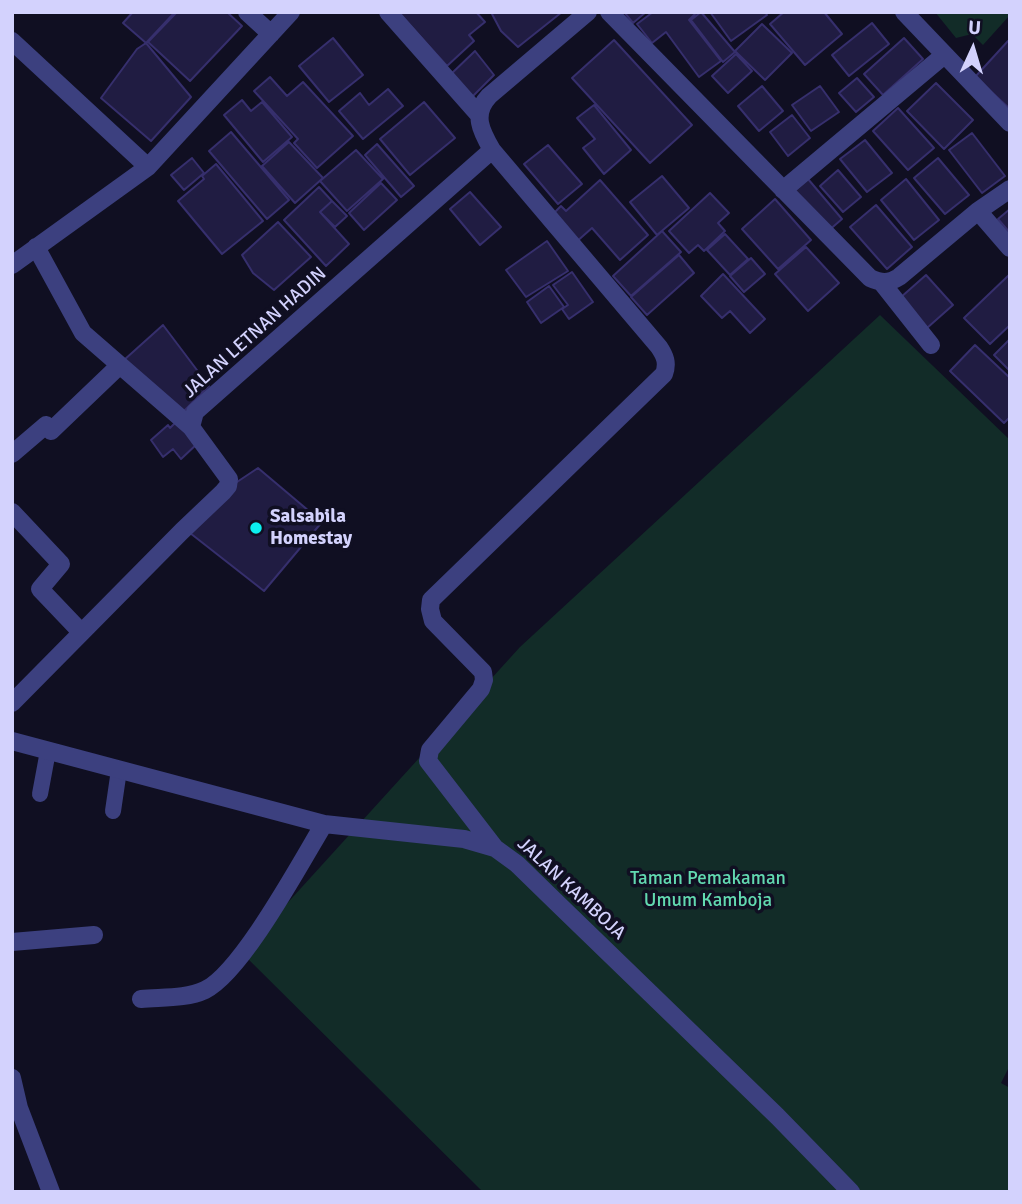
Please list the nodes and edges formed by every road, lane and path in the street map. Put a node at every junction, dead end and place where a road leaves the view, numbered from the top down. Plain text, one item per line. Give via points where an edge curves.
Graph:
1 (247, 12) edge
2 (291, 12) edge
3 (387, 12) edge
4 (588, 12) edge
5 (609, 12) edge
6 (904, 12) edge
7 (271, 34) junction
8 (12, 40) edge
9 (943, 56) junction
10 (479, 116) junction
11 (1010, 123) edge
12 (492, 150) junction
13 (148, 167) junction
14 (1010, 188) edge
15 (783, 190) junction
16 (978, 211) junction
17 (36, 247) junction
18 (1010, 248) edge
19 (12, 265) edge
20 (882, 283) junction
21 (931, 345) dead end
22 (120, 365) junction
23 (191, 427) junction
24 (12, 454) edge
25 (12, 501) edge
26 (12, 509) edge
27 (81, 632) junction
28 (12, 703) edge
29 (12, 741) edge
30 (48, 751) junction
31 (119, 770) junction
32 (40, 794) dead end
33 (113, 811) dead end
34 (324, 824) junction
35 (495, 848) junction
36 (94, 935) dead end
37 (12, 942) edge
38 (141, 999) dead end
39 (12, 1078) edge
40 (51, 1192) edge
41 (851, 1192) edge

1 - 7 street
2 - 7 street
3 - 10 street
4 - 10 street via 489,96
5 - 15 street
6 - 9 street
7 - 13 street
8 - 13 street
9 - 11 street
9 - 15 street
10 - 12 street
12 - 23 street, JALAN LETNAN HADIN via 195,412
12 - 35 street via 659,347 667,363 664,374 431,600 433,621 483,672 484,680 481,690 430,750 428,761
13 - 17 street
14 - 16 street
15 - 20 street via 870,278
16 - 18 street
16 - 20 street via 899,278
17 - 19 street
17 - 22 street via 83,333
20 - 21 street
22 - 23 street
22 - 24 street via 51,431 46,425
23 - 27 street, JALAN LETNAN HADIN via 229,479 228,486
25 - 26 street
26 - 27 street via 61,564 40,589
27 - 28 street, JALAN LETNAN HADIN
29 - 30 street, JALAN KAMBOJA
30 - 31 street, JALAN KAMBOJA
30 - 32 lane
31 - 33 lane
31 - 34 street, JALAN KAMBOJA
34 - 35 street, JALAN KAMBOJA via 464,839
34 - 38 street via 272,910 225,975 201,992
35 - 41 street, JALAN KAMBOJA via 517,864
36 - 37 street
39 - 40 street

